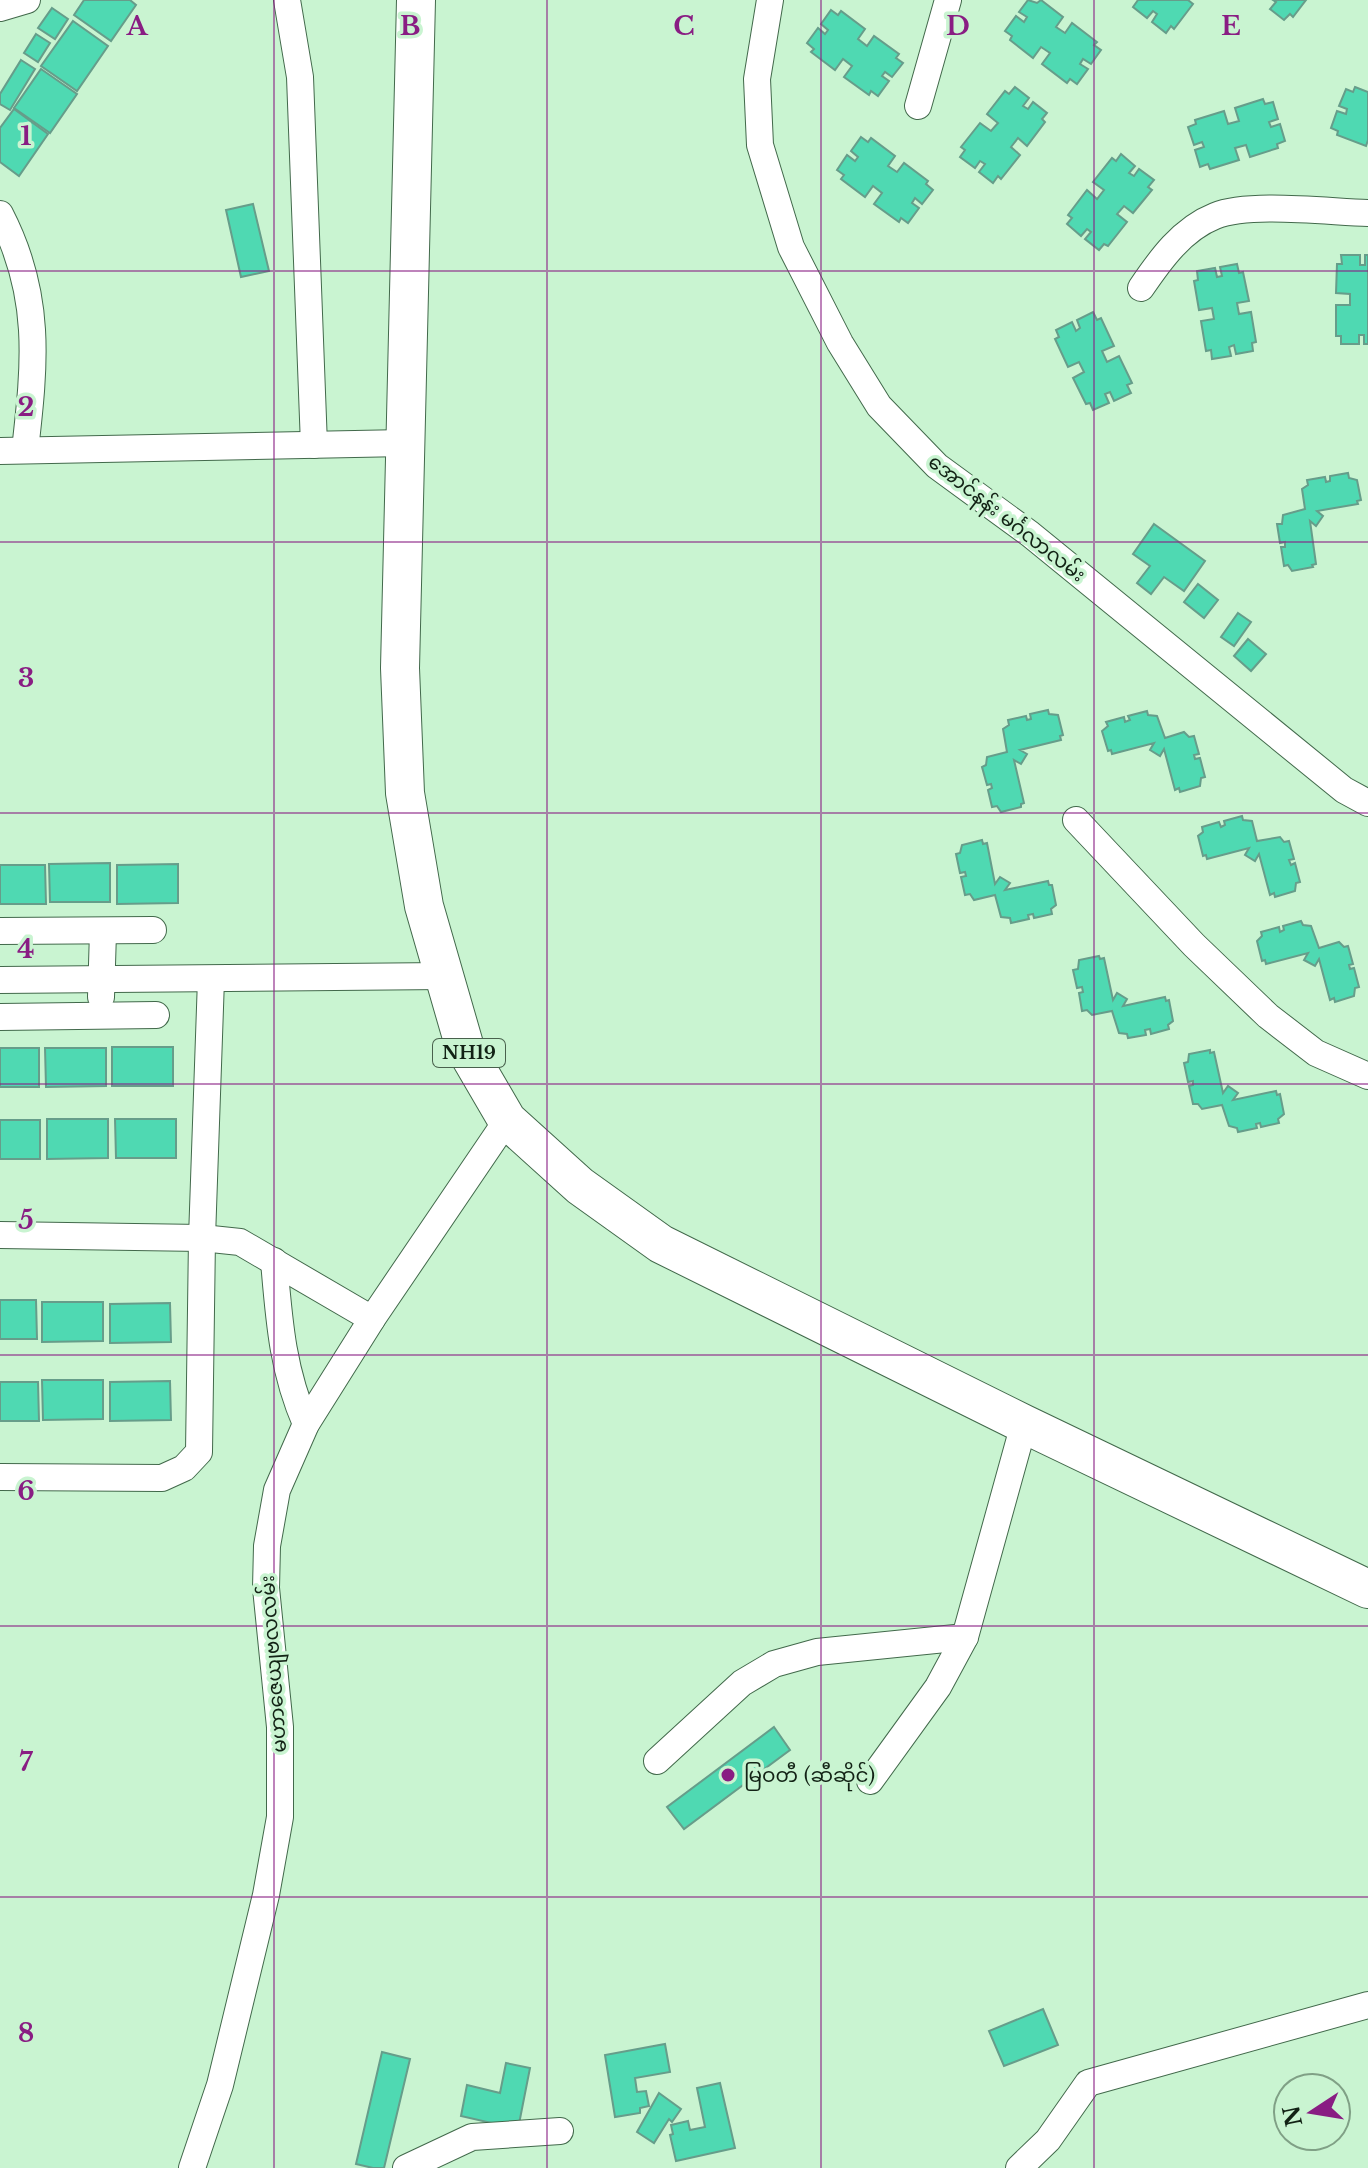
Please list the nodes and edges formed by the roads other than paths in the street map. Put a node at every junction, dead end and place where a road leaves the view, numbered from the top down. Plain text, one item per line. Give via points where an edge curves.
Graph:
1 (27, 0) edge
2 (287, 0) edge
3 (416, 0) edge
4 (770, 0) edge
5 (948, 0) edge
6 (0, 8) edge
7 (918, 106) dead end
8 (1368, 213) edge
9 (0, 214) edge
10 (1141, 288) dead end
11 (405, 443) junction
12 (314, 445) junction
13 (12, 450) edge
14 (1368, 803) edge
15 (1076, 820) dead end
16 (153, 930) dead end
17 (0, 931) edge
18 (103, 932) junction
19 (444, 976) junction
20 (211, 979) junction
21 (0, 980) edge
22 (102, 980) junction
23 (156, 1015) dead end
24 (99, 1016) junction
25 (0, 1017) edge
26 (1368, 1076) edge
27 (507, 1120) junction
28 (0, 1235) edge
29 (202, 1238) junction
30 (274, 1261) junction
31 (372, 1319) junction
32 (306, 1424) junction
33 (1024, 1424) junction
34 (0, 1477) edge
35 (1368, 1589) edge
36 (965, 1637) junction
37 (657, 1761) dead end
38 (870, 1781) dead end
39 (1368, 2005) edge
40 (560, 2131) dead end
41 (192, 2168) edge
42 (406, 2168) edge
43 (1019, 2168) edge

1 - 6 street
2 - 12 street via 300,77
3 - 11 highway, NH19
4 - 14 street, အောင်နန်း မင်္ဂလာလမ်း via 757,79 760,145 791,247 879,406 937,466 1030,534 1344,790
5 - 7 street
8 - 10 street via 1244,209 1214,216 1183,236
9 - 13 street via 27,285 34,338
11 - 12 street
11 - 19 highway, NH19 via 400,668 405,793 424,906
12 - 13 street
15 - 26 street via 1268,1016 1316,1053
16 - 18 street
17 - 18 street
18 - 22 street
19 - 20 street
19 - 27 highway, NH19 via 465,1048
20 - 22 street
20 - 29 street
21 - 22 street
22 - 24 street
23 - 24 street
24 - 25 street
27 - 31 street, မဟာဇေယျဗလလမ်း
27 - 33 highway, NH19 via 580,1186 661,1244
28 - 29 street
29 - 30 street via 240,1242
29 - 34 street via 199,1452 184,1468 162,1478
30 - 31 street
30 - 32 street via 282,1352
31 - 32 street, မဟာဇေယျဗလလမ်း
32 - 41 street, မဟာဇေယျဗလလမ်း via 277,1490 267,1546 266,1588 280,1727 280,1817 220,2085
33 - 35 highway, NH19
33 - 36 street
36 - 37 street via 817,1652 774,1664 742,1683
36 - 38 street via 938,1687
39 - 43 street via 1088,2083 1048,2140
40 - 42 street via 472,2137

